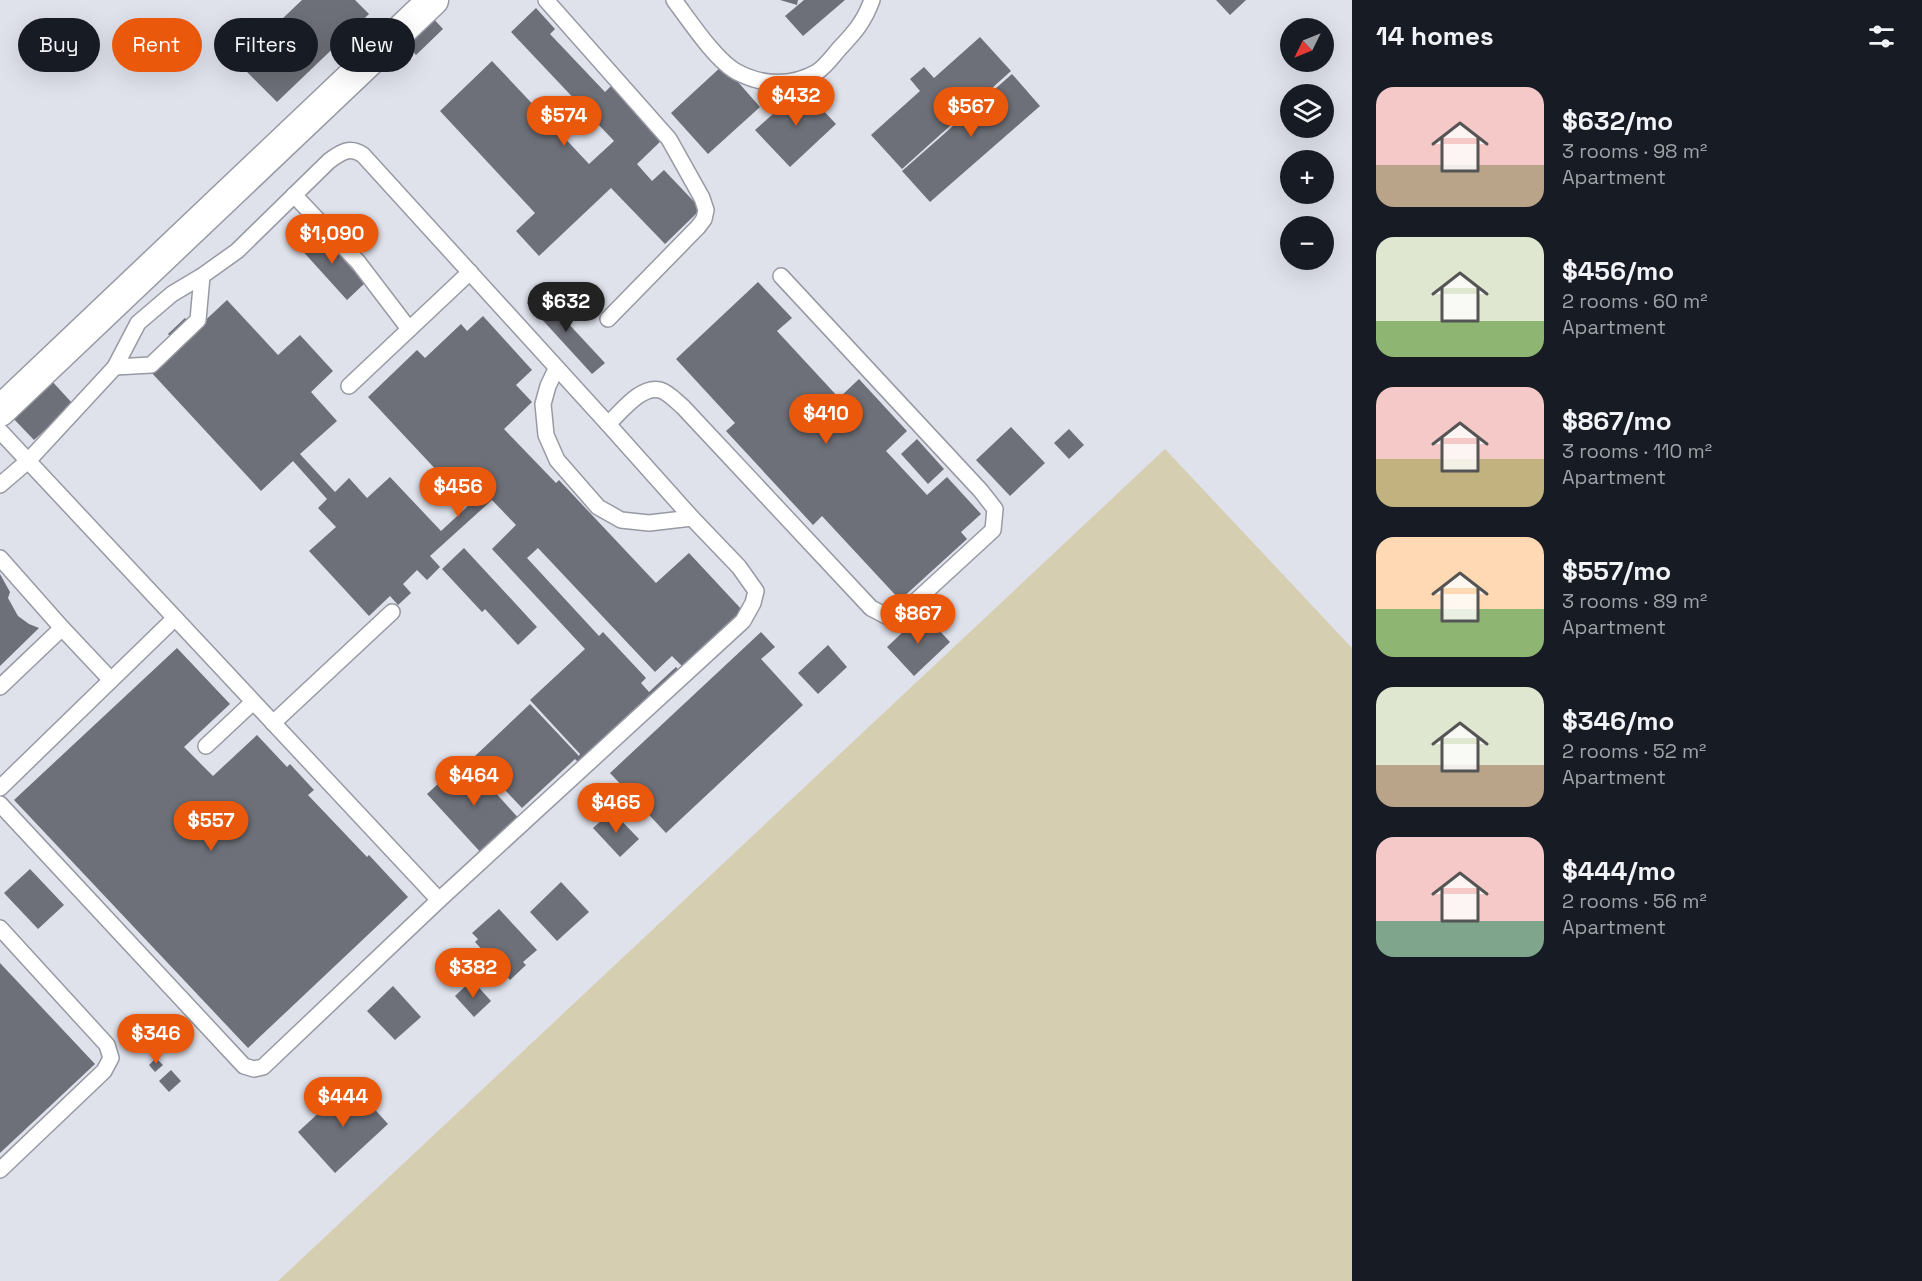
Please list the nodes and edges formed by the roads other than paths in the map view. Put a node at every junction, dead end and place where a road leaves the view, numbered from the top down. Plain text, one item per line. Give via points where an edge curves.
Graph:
1 (433, 0) edge
2 (546, 0) edge
3 (674, 0) edge
4 (872, 0) edge
5 (294, 195) junction
6 (470, 272) junction
7 (202, 276) junction
8 (781, 276) dead end
9 (608, 319) dead end
10 (409, 329) junction
11 (115, 367) junction
12 (556, 369) junction
13 (349, 386) dead end
14 (0, 411) edge
15 (608, 424) junction
16 (0, 431) edge
17 (28, 460) junction
18 (0, 485) edge
19 (692, 518) junction
20 (0, 558) edge
21 (393, 612) dead end
22 (174, 618) junction
23 (62, 628) junction
24 (111, 680) junction
25 (0, 687) edge
26 (253, 702) junction
27 (273, 723) junction
28 (206, 746) dead end
29 (0, 788) edge
30 (0, 804) edge
31 (439, 900) junction
32 (0, 928) edge
33 (0, 1170) edge

1 - 14 street
2 - 9 lane via 669,139 706,210 698,227
3 - 4 lane via 714,52 736,72 777,84 819,71 858,30
5 - 6 lane via 341,152 357,151
5 - 7 lane via 237,251
5 - 10 lane via 358,262
6 - 10 lane
6 - 12 lane
7 - 11 lane via 172,294 138,324
7 - 11 lane via 198,320 151,365
8 - 15 lane via 995,509 993,530 906,610 890,618 872,608 684,407 663,390 651,388 638,396
10 - 13 lane
11 - 17 lane
12 - 15 lane
12 - 19 lane via 543,404 546,435 557,460 598,507 621,520 649,523
15 - 19 lane
16 - 17 lane
17 - 18 lane
17 - 22 lane
19 - 31 lane via 739,567 756,591 743,621
20 - 23 lane
21 - 27 lane
22 - 24 lane
22 - 26 lane
23 - 24 lane
23 - 25 lane
24 - 29 lane
26 - 27 lane
26 - 28 lane
27 - 31 lane
30 - 31 lane via 244,1066 254,1069 263,1067
32 - 33 lane via 107,1045 111,1058 104,1071

